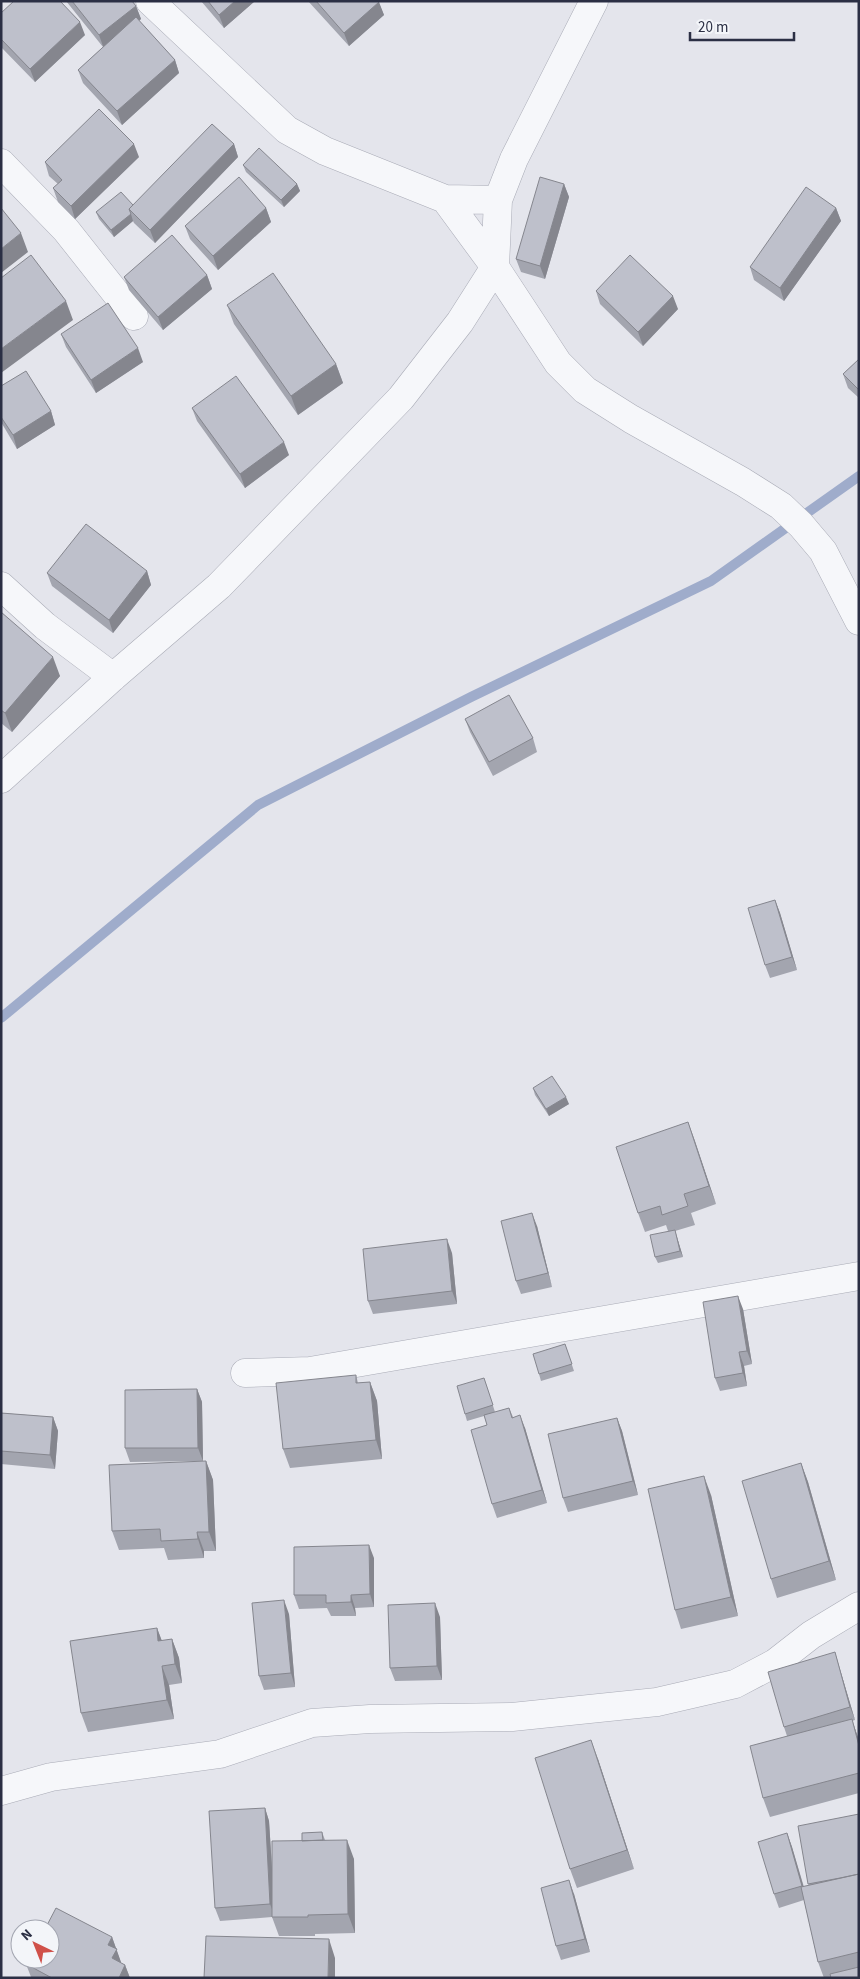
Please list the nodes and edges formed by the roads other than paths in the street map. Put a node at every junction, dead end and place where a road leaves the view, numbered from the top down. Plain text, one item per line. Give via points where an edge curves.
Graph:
1 (150, 1) edge
2 (594, 1) edge
3 (1, 163) edge
4 (445, 199) junction
5 (498, 200) junction
6 (495, 267) junction
7 (134, 316) dead end
8 (1, 586) edge
9 (859, 620) edge
10 (113, 677) junction
11 (1, 779) edge
12 (859, 1276) edge
13 (245, 1373) dead end
14 (859, 1606) edge
15 (1, 1791) edge

1 - 4 street via 287,130 325,151
2 - 5 street via 514,159
3 - 7 street via 66,230
4 - 5 street
4 - 6 street
5 - 6 street
6 - 9 street via 558,363 585,390 743,482 781,506 801,525 823,551
6 - 10 street via 460,322 401,398 219,586
8 - 10 street via 45,626
10 - 11 street
12 - 13 street via 310,1371
14 - 15 street via 811,1635 775,1663 735,1684 657,1702 512,1718 370,1719 312,1723 220,1754 51,1777

